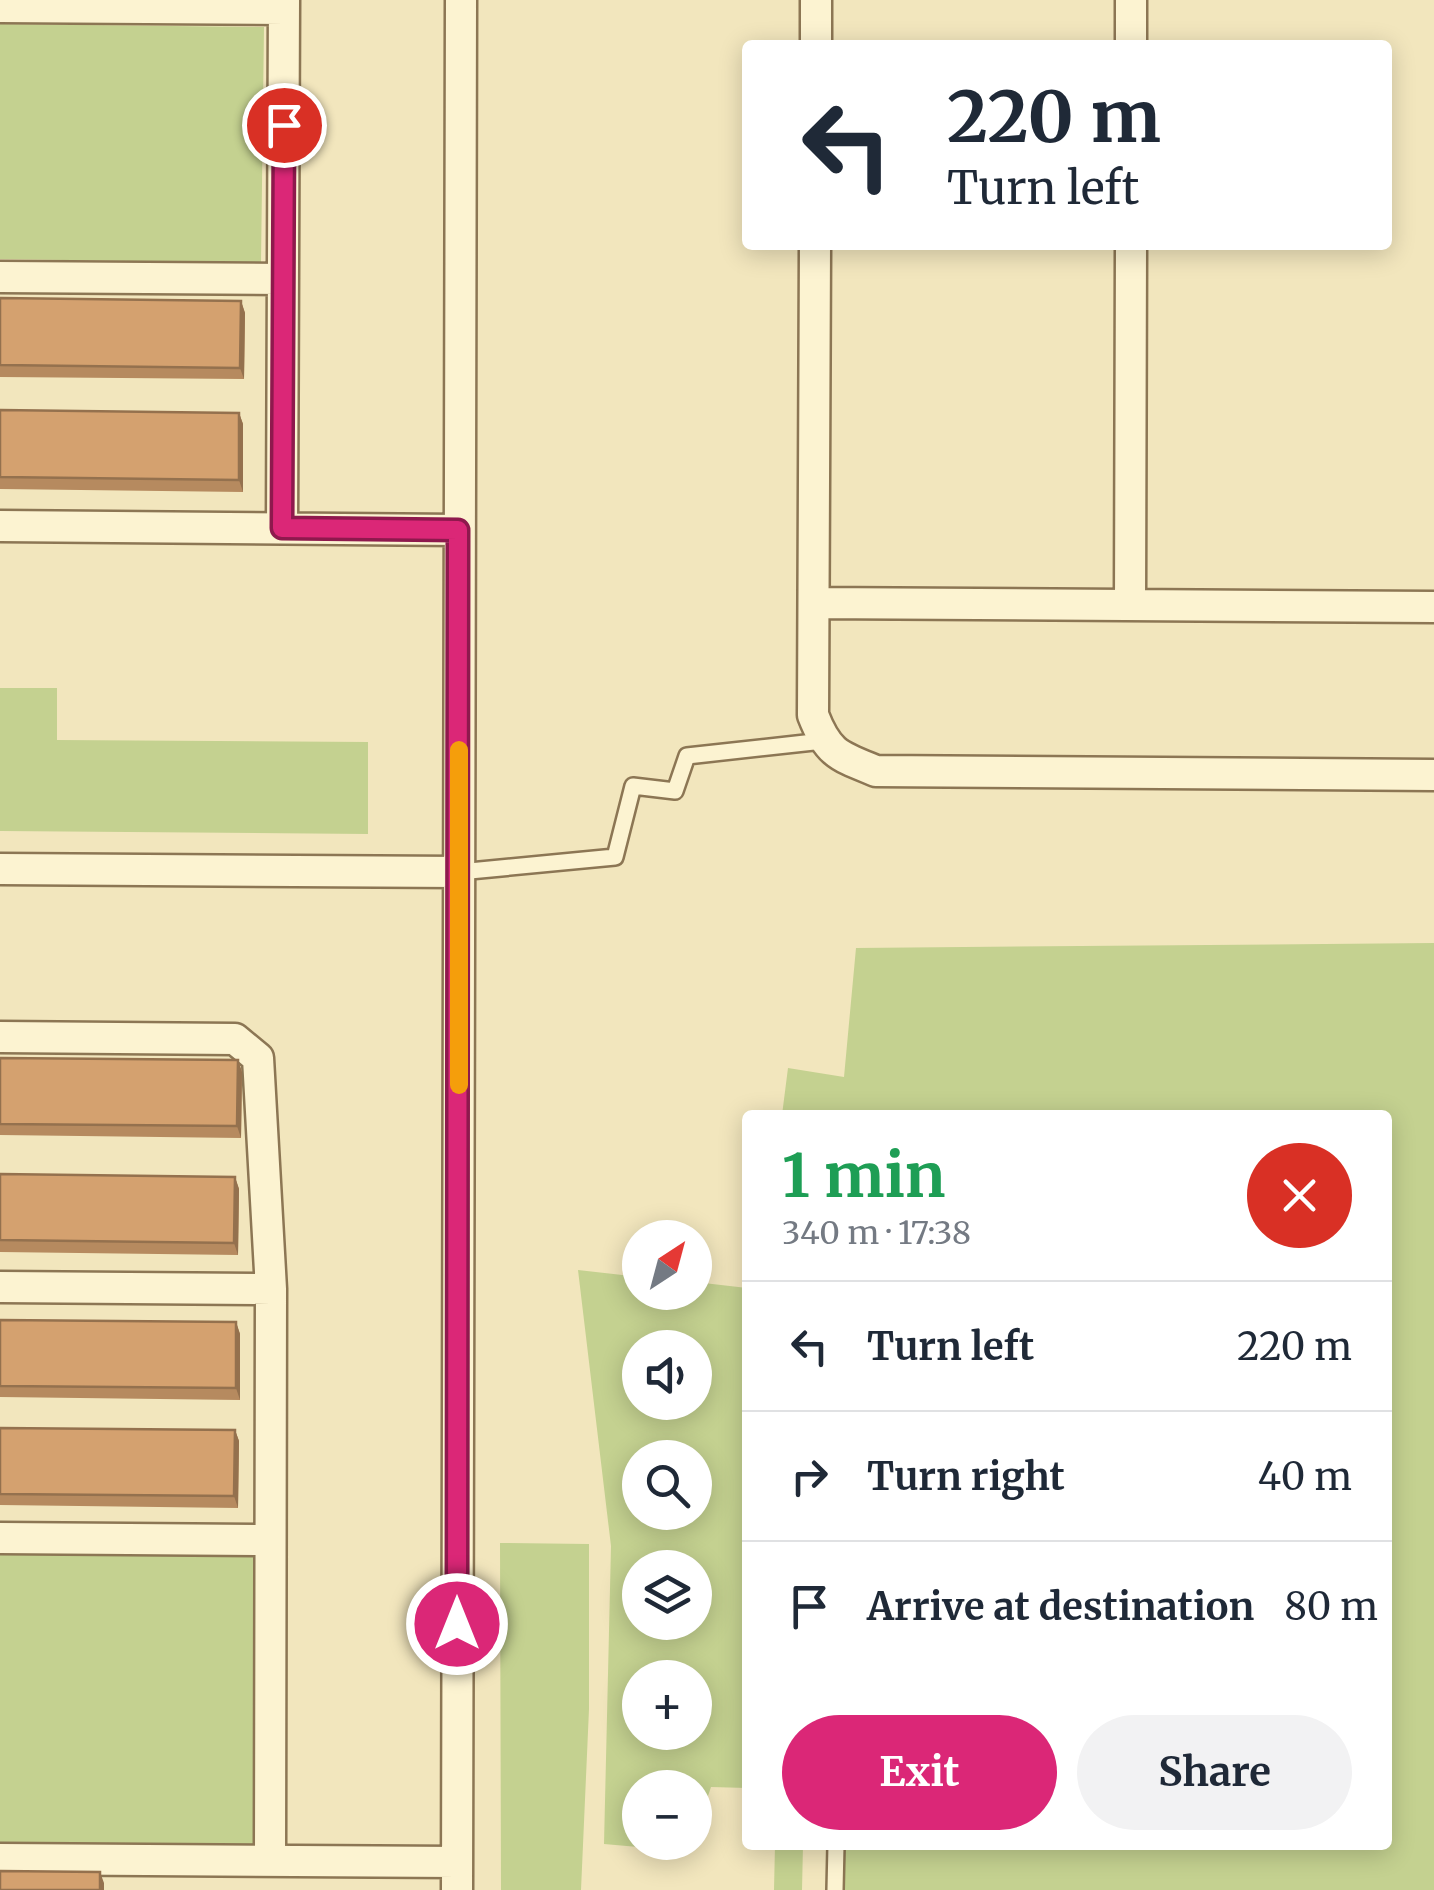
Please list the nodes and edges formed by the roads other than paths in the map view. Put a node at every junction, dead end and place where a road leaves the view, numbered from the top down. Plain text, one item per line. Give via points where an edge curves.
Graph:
1 (461, 0) edge
2 (816, 0) edge
3 (1131, 0) edge
4 (284, 4) edge
5 (0, 7) edge
6 (816, 40) edge
7 (1131, 40) edge
8 (815, 250) edge
9 (1130, 250) edge
10 (0, 278) edge
11 (283, 280) junction
12 (0, 526) edge
13 (282, 528) junction
14 (458, 530) junction
15 (814, 603) junction
16 (1130, 605) junction
17 (1434, 607) edge
18 (823, 741) junction
19 (1434, 774) edge
20 (0, 869) edge
21 (459, 872) junction
22 (0, 1037) edge
23 (0, 1287) edge
24 (271, 1289) junction
25 (0, 1538) edge
26 (270, 1540) junction
27 (836, 1850) edge
28 (0, 1859) edge
29 (270, 1861) junction
30 (173, 1875) edge
31 (457, 1876) edge
32 (835, 1890) edge

1 - 14 street
2 - 6 street
3 - 7 street
4 - 5 street
4 - 11 street
8 - 15 street
9 - 16 street
10 - 11 street
11 - 13 street
12 - 13 street
13 - 14 street
14 - 21 street
15 - 16 street
15 - 18 street via 814,715
16 - 17 street
18 - 19 street via 876,771
18 - 21 lane via 687,756 675,791 634,786 616,857
20 - 21 street
21 - 31 street
22 - 24 street via 235,1039 248,1046 258,1058
23 - 24 street
24 - 26 street
25 - 26 street
26 - 29 street
27 - 32 lane
28 - 30 street
29 - 30 street
29 - 31 street

